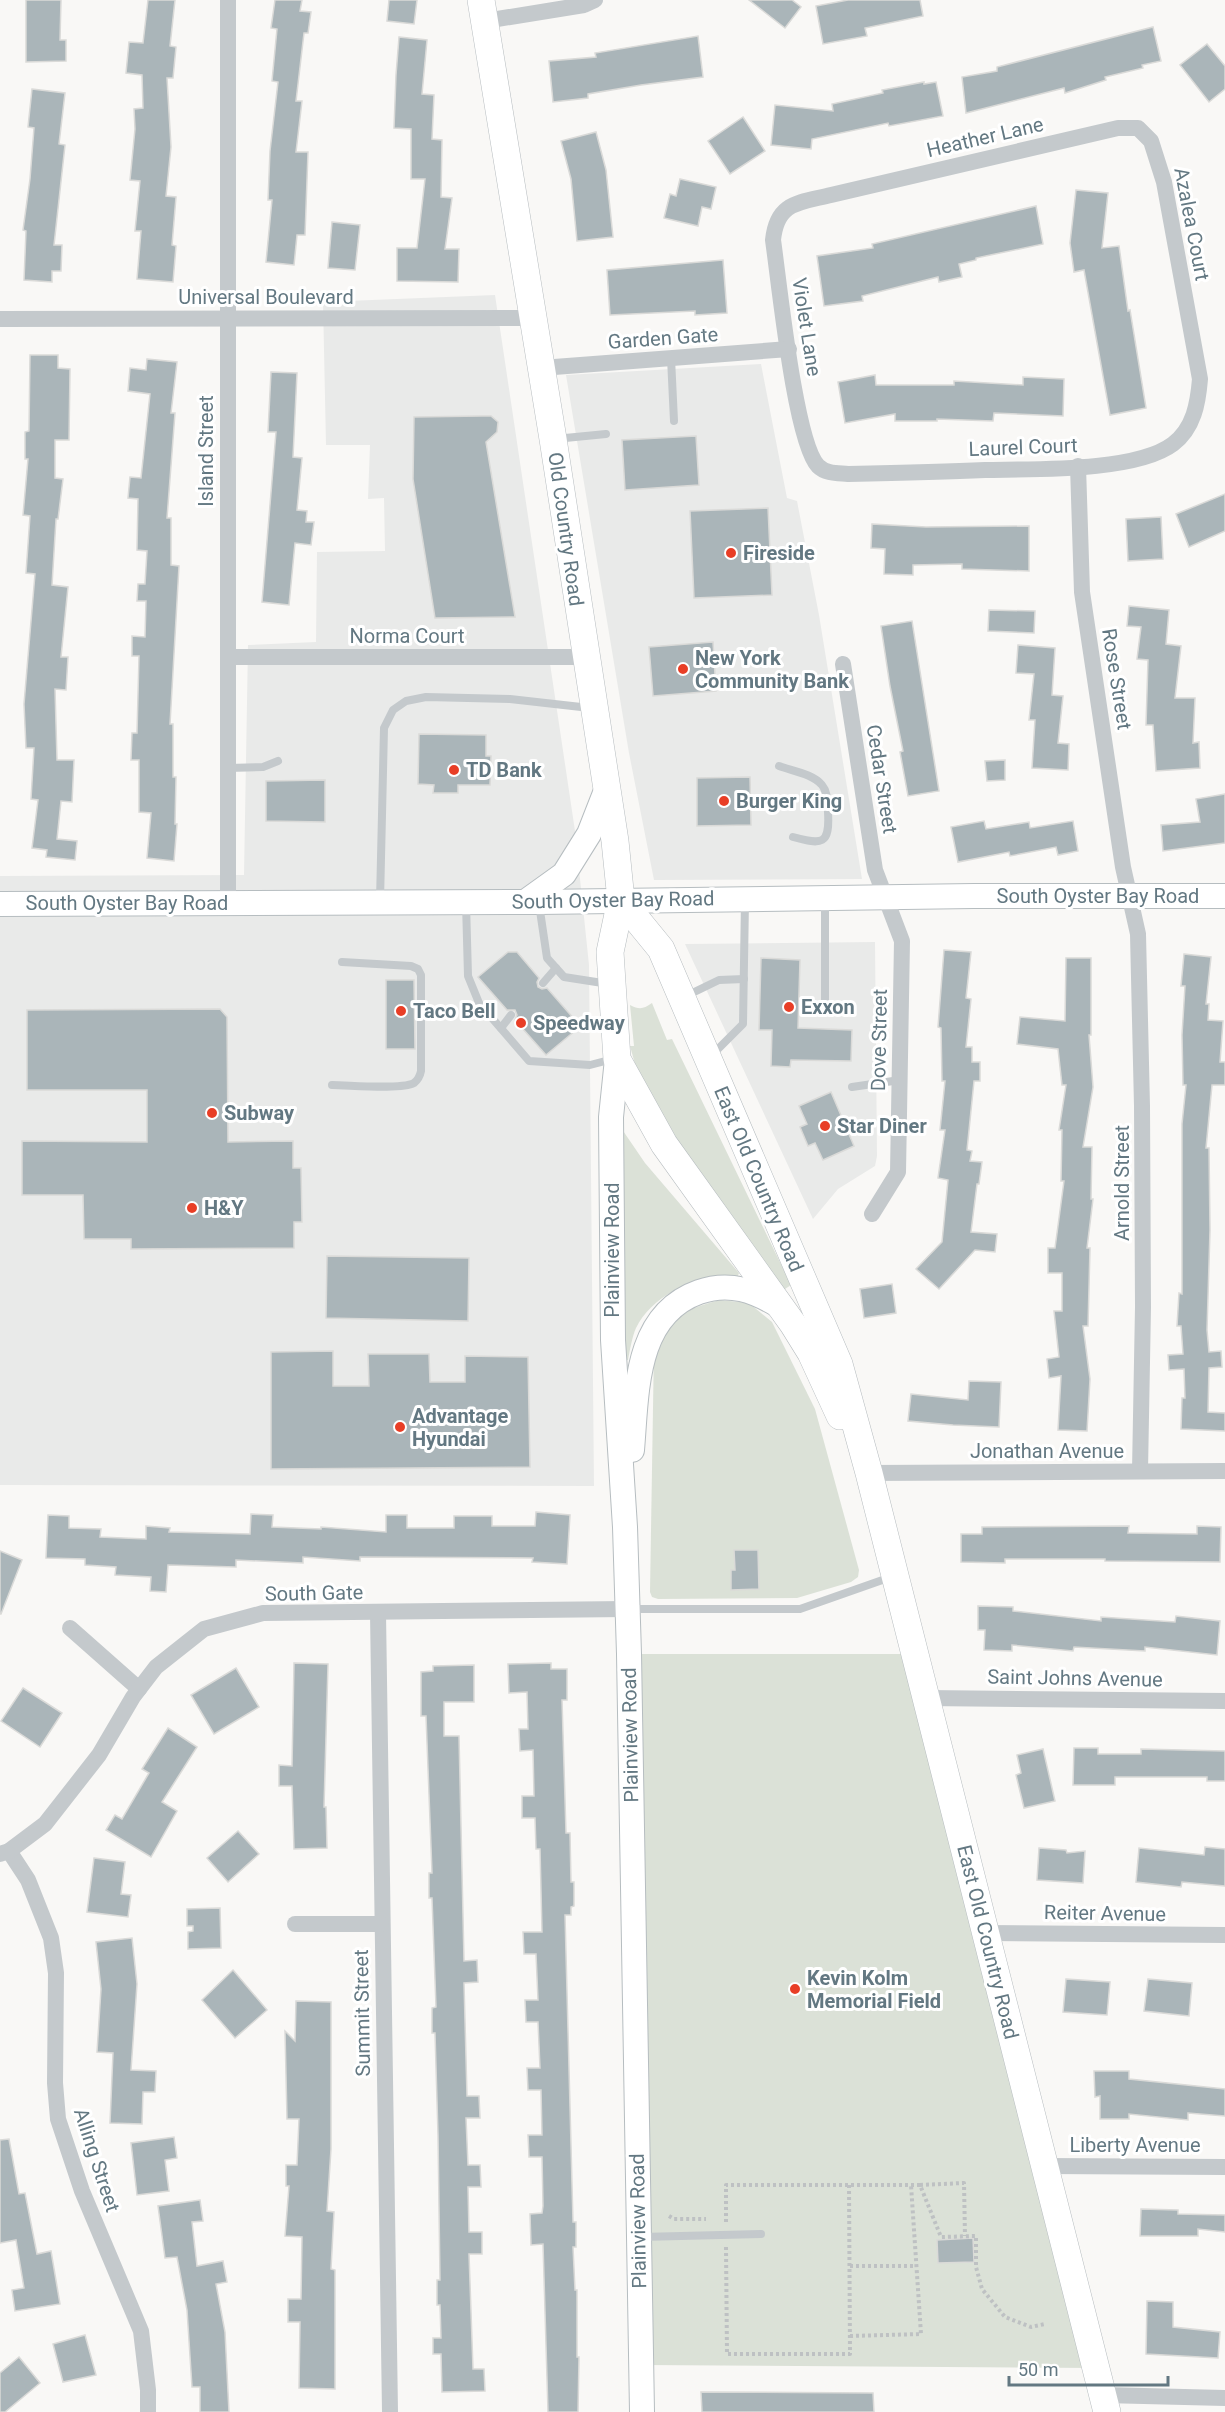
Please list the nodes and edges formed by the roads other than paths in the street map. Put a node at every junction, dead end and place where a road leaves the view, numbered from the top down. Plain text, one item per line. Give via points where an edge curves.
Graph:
1 (228, 0) edge
2 (596, 0) edge
3 (483, 10) edge
4 (1146, 136) joint
5 (831, 195) joint
6 (227, 318) junction
7 (533, 318) junction
8 (0, 319) edge
9 (789, 349) junction
10 (671, 358) junction
11 (541, 368) junction
12 (674, 421) dead end
13 (1188, 428) joint
14 (606, 434) dead end
15 (553, 439) junction
16 (1078, 466) junction
17 (848, 474) joint
18 (228, 657) junction
19 (585, 657) junction
20 (843, 664) dead end
21 (594, 709) junction
22 (278, 760) dead end
23 (779, 766) dead end
24 (228, 768) junction
25 (607, 788) junction
26 (793, 837) dead end
27 (1130, 896) junction
28 (1225, 896) edge
29 (825, 897) junction
30 (745, 898) junction
31 (888, 898) junction
32 (621, 900) junction
33 (228, 902) junction
34 (380, 902) junction
35 (466, 902) junction
36 (532, 902) junction
37 (0, 904) edge
38 (342, 962) dead end
39 (556, 968) junction
40 (744, 979) junction
41 (543, 984) dead end
42 (612, 985) junction
43 (683, 998) junction
44 (825, 1010) dead end
45 (511, 1015) dead end
46 (501, 1028) junction
47 (616, 1059) junction
48 (707, 1059) junction
49 (900, 1080) junction
50 (332, 1084) dead end
51 (852, 1087) dead end
52 (872, 1214) dead end
53 (782, 1307) junction
54 (1140, 1471) junction
55 (1225, 1471) edge
56 (869, 1473) junction
57 (625, 1527) junction
58 (895, 1576) junction
59 (627, 1609) junction
60 (378, 1613) junction
61 (70, 1628) dead end
62 (139, 1689) junction
63 (925, 1698) junction
64 (1225, 1701) edge
65 (4, 1852) edge
66 (295, 1924) dead end
67 (381, 1924) junction
68 (985, 1933) junction
69 (1225, 1935) edge
70 (1045, 2166) junction
71 (1225, 2167) edge
72 (761, 2234) dead end
73 (639, 2237) junction
74 (1225, 2398) edge
75 (1105, 2404) edge
76 (148, 2412) edge
77 (390, 2412) edge
78 (642, 2412) edge

1 - 6 street, Island Street
2 - 3 street via 584,5
3 - 7 main road, Old Country Road
4 - 5 street, Heather Lane via 1138,128 1118,128
4 - 13 street, Azalea Court via 1164,182 1200,379 1197,405
5 - 9 street, Violet Lane via 794,204 779,215 774,227
6 - 7 street, Universal Boulevard
6 - 8 street, Universal Boulevard
6 - 18 street, Island Street
7 - 11 main road, Old Country Road
9 - 10 street, Garden Gate
9 - 17 street, Violet Lane via 809,450 823,469
10 - 11 street, Garden Gate
10 - 12 lane
11 - 15 main road, Old Country Road
13 - 16 street, Laurel Court via 1153,456
14 - 15 lane
15 - 19 main road, Old Country Road
16 - 17 street, Laurel Court
16 - 27 street, Rose Street via 1082,592
18 - 19 street, Norma Court
18 - 24 street, Island Street
19 - 21 main road, Old Country Road
20 - 31 street, Cedar Street via 875,870
21 - 25 main road, Old Country Road
21 - 34 lane via 520,700 426,697 406,701 393,710 384,728
22 - 24 lane via 263,767
23 - 26 lane via 812,777 826,793 829,830 823,840 814,843
24 - 33 street, Island Street
25 - 32 main road, Old Country Road
25 - 36 main road via 589,834 564,874
27 - 28 main road, South Oyster Bay Road
27 - 31 main road, South Oyster Bay Road
27 - 54 street, Arnold Street via 1138,934 1143,1106
29 - 30 main road, South Oyster Bay Road
29 - 31 main road, South Oyster Bay Road
29 - 44 lane
30 - 32 main road, South Oyster Bay Road
30 - 40 lane
31 - 49 street, Dove Street via 902,942
32 - 36 main road, South Oyster Bay Road
32 - 42 main road, Old Country Road via 610,952
32 - 43 main road, East Old Country Road via 661,949
33 - 34 main road, South Oyster Bay Road
33 - 37 main road, South Oyster Bay Road
34 - 35 main road, South Oyster Bay Road
35 - 36 main road, South Oyster Bay Road
35 - 46 lane via 468,976 479,1003
36 - 39 lane via 547,958
38 - 50 lane via 418,969 421,1071 413,1083 401,1086
39 - 41 lane
39 - 42 lane via 564,977
40 - 43 lane via 719,980
40 - 48 lane via 743,1024
42 - 47 main road, Old Country Road
43 - 48 main road, East Old Country Road
45 - 46 lane
46 - 47 lane via 529,1061 590,1065
47 - 53 main road, East Old Country Road via 664,1144
47 - 57 main road, Plainview Road via 611,1117 613,1340
48 - 56 main road, East Old Country Road via 839,1364
49 - 51 lane
49 - 52 street, Dove Street via 898,1172
53 - 56 main road, East Old Country Road via 811,1353
53 - 57 main road via 745,1289 711,1288 682,1300 660,1320 646,1346 638,1378
54 - 55 street, Jonathan Avenue
54 - 56 street, Jonathan Avenue
56 - 58 main road, East Old Country Road
57 - 59 main road, Plainview Road
58 - 59 lane via 800,1609
58 - 63 main road, East Old Country Road
59 - 60 street, South Gate
59 - 73 main road, Plainview Road
60 - 62 street, South Gate via 263,1613 204,1629 156,1667
60 - 67 street, Summit Street
61 - 62 street
62 - 65 street, South Gate via 99,1755 45,1824
63 - 64 street, Saint Johns Avenue
63 - 68 main road, East Old Country Road
65 - 76 street, Alling Street via 28,1880 51,1938 56,1973 58,2119 82,2191 141,2331
66 - 67 street
67 - 77 street, Summit Street
68 - 69 street, Reiter Avenue
68 - 70 main road, East Old Country Road
70 - 71 street, Liberty Avenue
70 - 75 main road, East Old Country Road
72 - 73 lane
73 - 78 main road, Plainview Road
74 - 75 street

